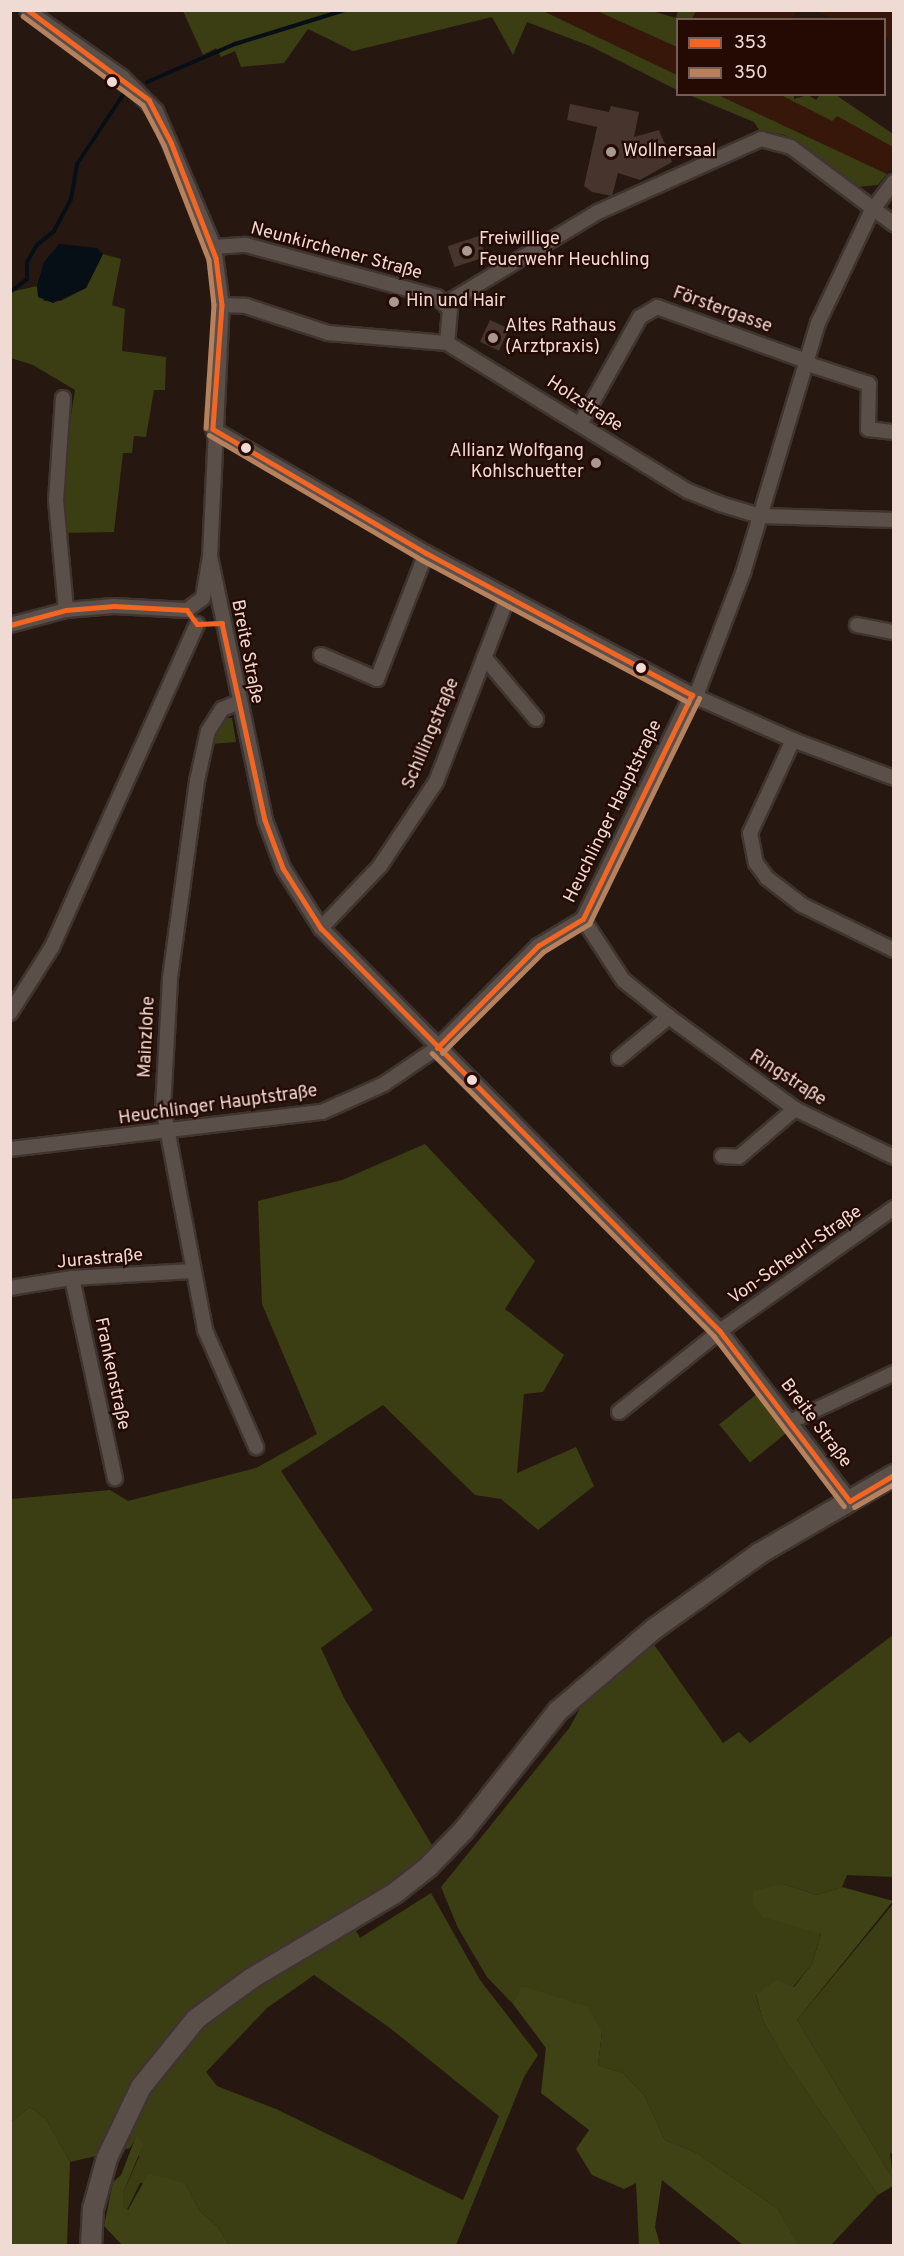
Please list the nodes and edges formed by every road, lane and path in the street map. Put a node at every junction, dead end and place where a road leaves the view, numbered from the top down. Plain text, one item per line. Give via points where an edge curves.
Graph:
1 (27, 10) edge
2 (894, 182) edge
3 (871, 212) junction
4 (894, 224) edge
5 (214, 247) junction
6 (447, 303) junction
7 (222, 305) junction
8 (447, 343) junction
9 (806, 362) junction
10 (63, 398) dead end
11 (580, 423) junction
12 (213, 429) junction
13 (894, 432) edge
14 (760, 516) junction
15 (894, 520) edge
16 (426, 553) junction
17 (210, 556) junction
18 (508, 596) junction
19 (66, 610) junction
20 (187, 610) junction
21 (197, 624) junction
22 (222, 624) junction
23 (10, 625) edge
24 (857, 625) dead end
25 (894, 632) edge
26 (321, 655) dead end
27 (484, 657) junction
28 (694, 695) junction
29 (237, 703) junction
30 (536, 719) dead end
31 (793, 740) junction
32 (894, 778) edge
33 (583, 919) junction
34 (321, 928) junction
35 (894, 950) edge
36 (10, 1013) edge
37 (669, 1017) junction
38 (437, 1048) junction
39 (619, 1058) dead end
40 (795, 1109) junction
41 (165, 1134) junction
42 (10, 1149) edge
43 (722, 1156) dead end
44 (894, 1157) edge
45 (894, 1208) edge
46 (192, 1271) junction
47 (72, 1278) junction
48 (10, 1288) edge
49 (720, 1331) junction
50 (894, 1373) edge
51 (619, 1412) dead end
52 (792, 1421) junction
53 (256, 1447) dead end
54 (894, 1474) edge
55 (115, 1478) dead end
56 (850, 1502) junction
57 (91, 2246) edge

1 - 5 street via 149,100 171,142
2 - 3 street, Heuchlinger Hauptstraße
3 - 4 street
3 - 6 street via 791,147 761,139 598,212
3 - 9 street, Heuchlinger Hauptstraße via 818,323
5 - 6 street, Neunkirchener Straße via 246,245
5 - 7 street
6 - 8 street via 451,316
7 - 8 street, Holzstraße via 246,306 328,333
7 - 12 street
8 - 11 street, Holzstraße
9 - 11 street, Förstergasse via 657,307 640,317
9 - 13 street, Förstergasse via 869,384 868,429
9 - 14 street, Heuchlinger Hauptstraße
10 - 19 street via 56,500
11 - 14 street, Holzstraße via 688,491
12 - 16 street
12 - 17 street
14 - 15 street, Holzstraße
14 - 28 street, Heuchlinger Hauptstraße
16 - 18 street
16 - 26 street via 377,679
17 - 20 street via 203,598
17 - 22 street, Breite Straße
18 - 27 street, Schillingstraße
18 - 28 street
19 - 20 street via 114,606
19 - 23 street
20 - 21 street
21 - 22 street
21 - 36 street via 52,947
22 - 29 street, Breite Straße
24 - 25 street
27 - 30 street
27 - 34 street, Schillingstraße via 436,782 380,866
28 - 31 street
28 - 33 street, Heuchlinger Hauptstraße
29 - 34 street, Breite Straße via 265,820 283,868
29 - 41 street, Mainzlohe via 222,709 208,731 197,781 170,979 163,1066
31 - 32 street
31 - 35 street via 750,833 756,863 767,878 802,905
33 - 37 street, Ringstraße via 623,980
33 - 38 street, Heuchlinger Hauptstraße via 538,946
34 - 38 street, Breite Straße
37 - 39 street
37 - 40 street, Ringstraße
38 - 41 street, Heuchlinger Hauptstraße via 384,1084 322,1112
38 - 49 street, Breite Straße
40 - 43 street via 739,1157
40 - 44 street, Ringstraße
41 - 42 street, Heuchlinger Hauptstraße
41 - 46 street, Mainzlohe
45 - 49 street, Von-Scheurl-Straße
46 - 47 street, Jurastraße
46 - 53 street, Mainzlohe via 205,1330
47 - 48 street, Jurastraße
47 - 55 street, Frankenstraße
49 - 51 street, Von-Scheurl-Straße
49 - 52 street, Breite Straße
50 - 52 street
52 - 56 street, Breite Straße
54 - 56 street
56 - 57 street via 745,1563 654,1629 558,1711 464,1830 428,1867 395,1893 252,1978 196,2019 141,2087 106,2158 93,2209

